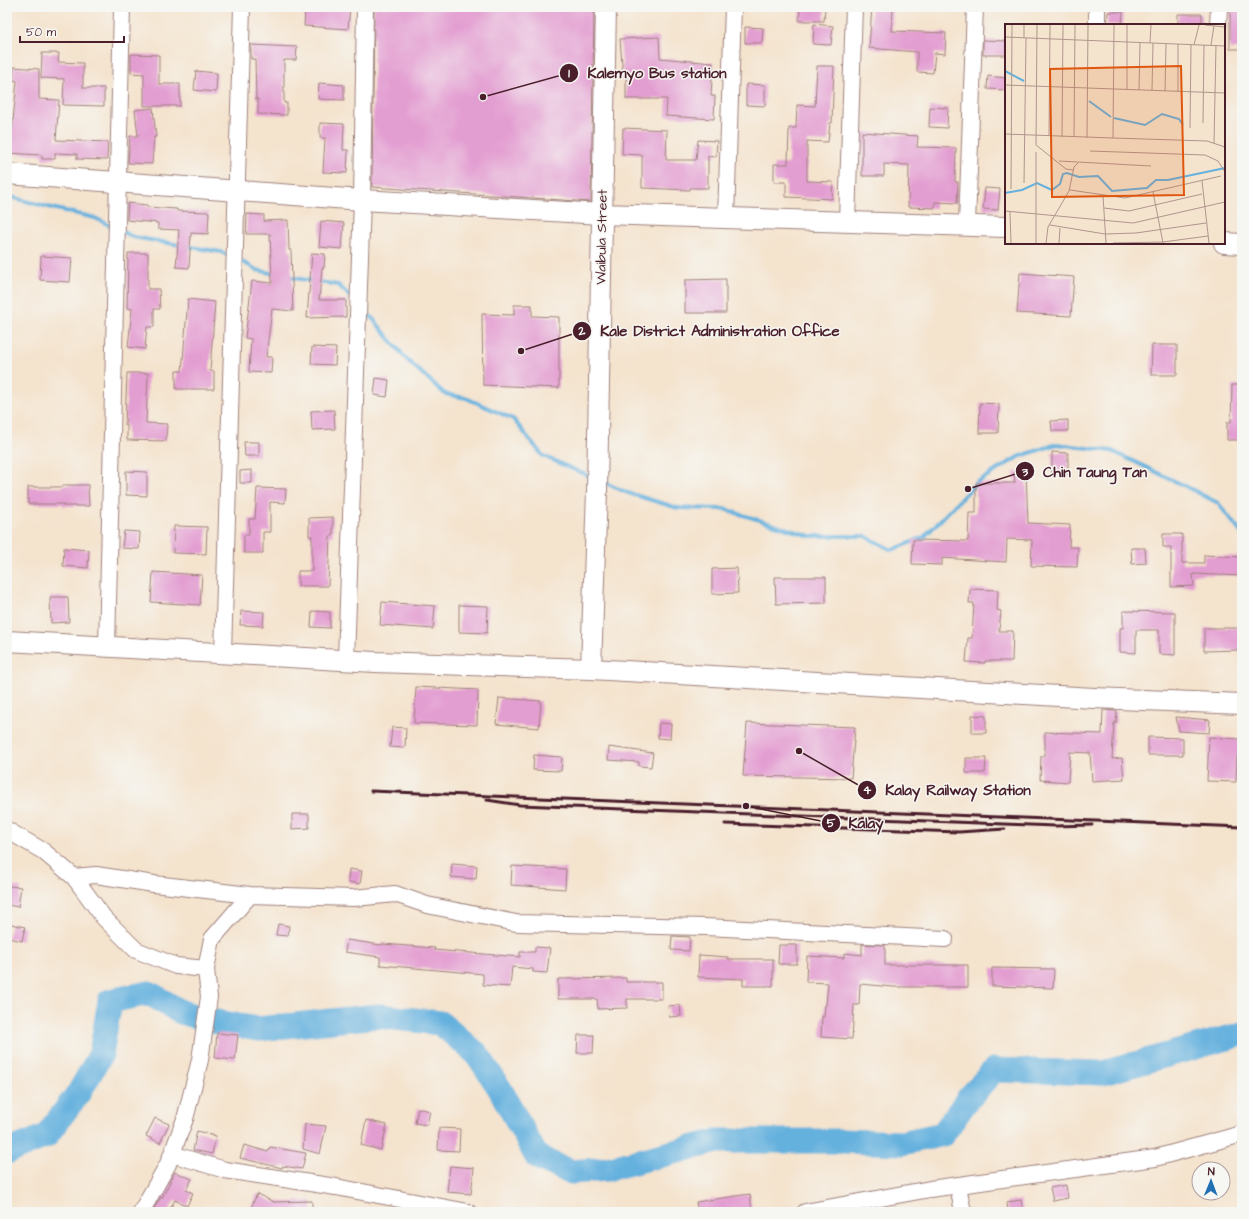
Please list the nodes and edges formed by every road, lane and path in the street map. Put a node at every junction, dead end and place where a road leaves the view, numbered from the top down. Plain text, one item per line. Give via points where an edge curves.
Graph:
1 (122, 7) edge
2 (242, 7) edge
3 (365, 7) edge
4 (606, 7) edge
5 (733, 7) edge
6 (854, 7) edge
7 (975, 7) edge
8 (1098, 7) edge
9 (1219, 7) edge
10 (1097, 24) edge
11 (1218, 24) edge
12 (7, 174) edge
13 (118, 182) junction
14 (238, 191) junction
15 (362, 200) junction
16 (602, 214) junction
17 (726, 218) junction
18 (848, 221) junction
19 (967, 224) junction
20 (1005, 226) edge
21 (1225, 243) edge
22 (1242, 244) edge
23 (7, 641) edge
24 (107, 647) junction
25 (223, 654) junction
26 (346, 660) junction
27 (591, 669) junction
28 (1242, 704) edge
29 (7, 830) edge
30 (74, 877) junction
31 (250, 895) junction
32 (945, 939) dead end
33 (206, 969) junction
34 (1242, 1134) edge
35 (172, 1154) junction
36 (958, 1186) junction
37 (140, 1212) edge
38 (468, 1212) edge
39 (805, 1212) edge
40 (963, 1212) edge

1 - 13 street
2 - 14 street
3 - 15 street
4 - 16 street, Waibula Street
5 - 17 street
6 - 18 street
7 - 19 street
8 - 10 street
9 - 11 street
12 - 13 street
13 - 14 street
13 - 24 street
14 - 15 street
14 - 25 street
15 - 16 street
15 - 26 street
16 - 17 street
16 - 27 street, Waibula Street
17 - 18 street
18 - 19 street
19 - 20 street
21 - 22 street
23 - 24 street
24 - 25 street
25 - 26 street
26 - 27 street
27 - 28 street
29 - 30 street via 44,851
30 - 31 street via 96,875
30 - 33 street via 104,918 136,950 176,966
31 - 32 street via 354,898 395,894 427,905 516,922 706,927
31 - 33 street via 212,939
33 - 35 street via 209,997 200,1060 185,1119
34 - 36 street via 1155,1158
35 - 37 street
35 - 38 street via 225,1170 336,1187
36 - 39 street
36 - 40 street

